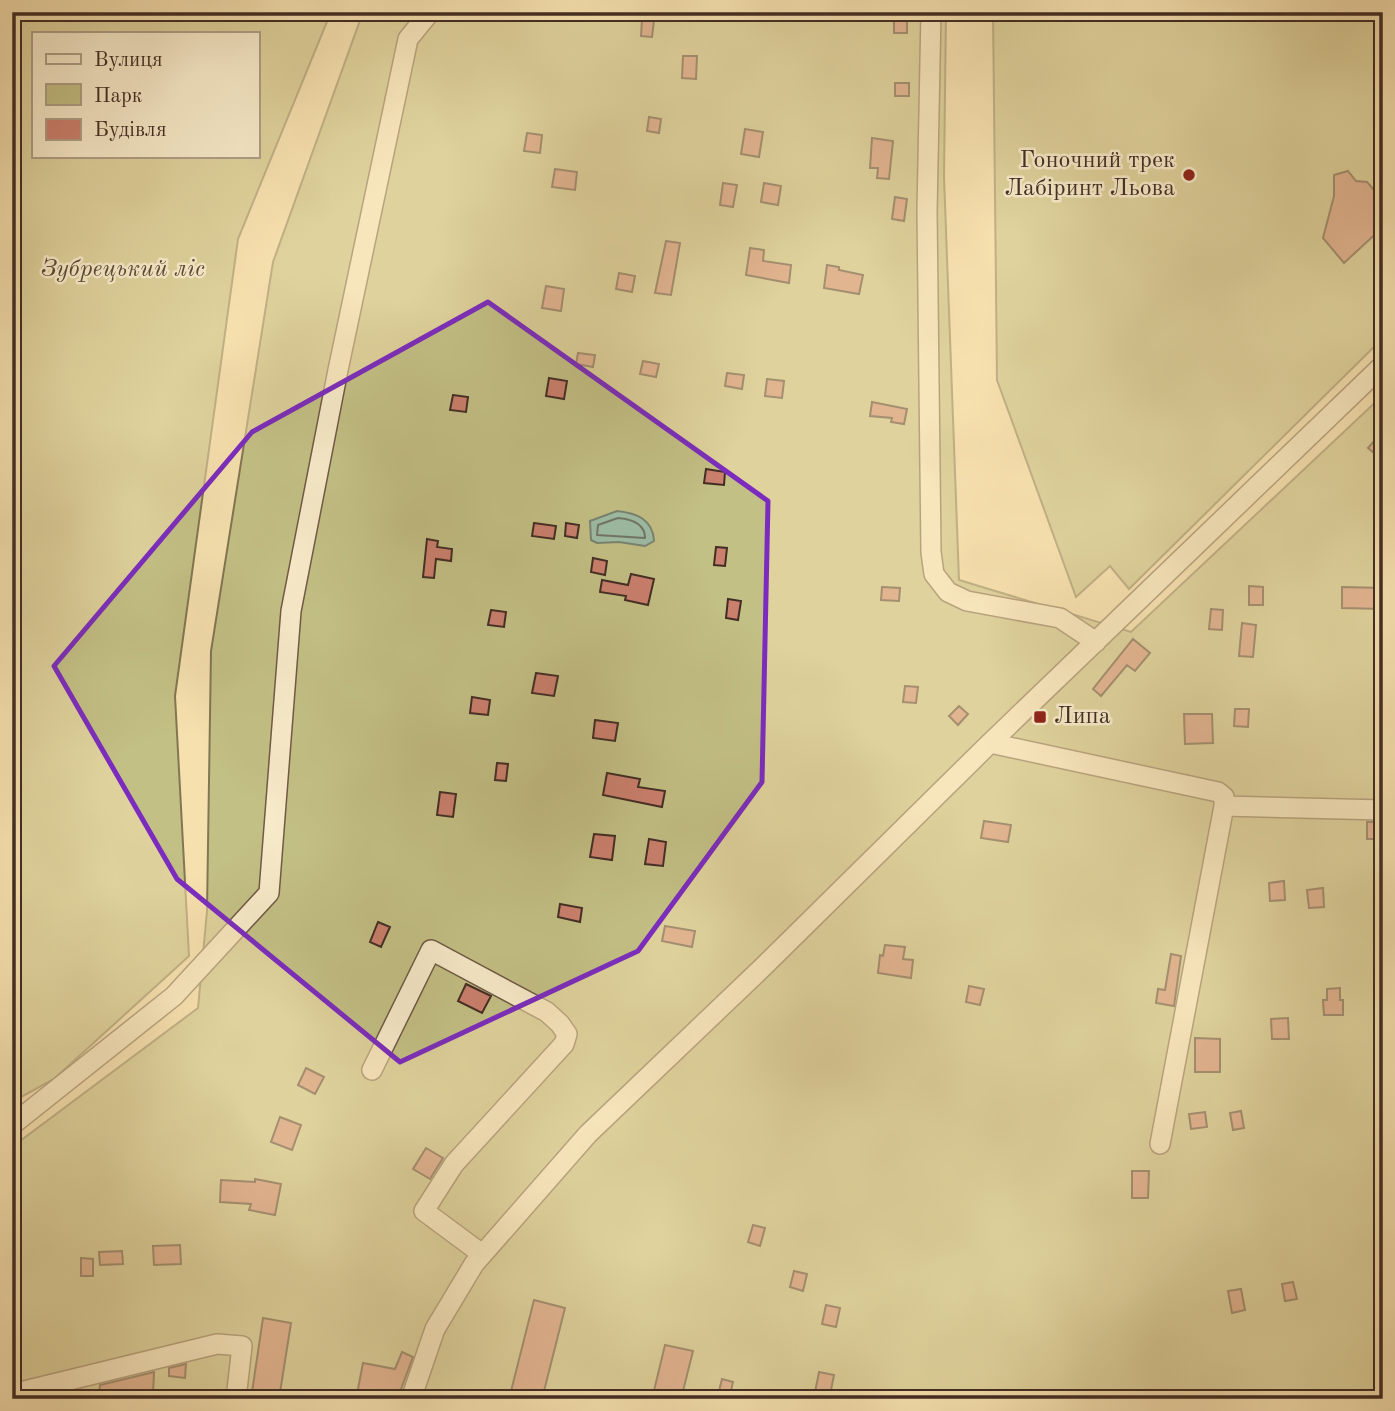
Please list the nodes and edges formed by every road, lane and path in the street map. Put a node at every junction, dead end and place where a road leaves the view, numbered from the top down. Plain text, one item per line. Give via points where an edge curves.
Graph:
1 (430, 12) edge
2 (931, 12) edge
3 (1383, 365) edge
4 (1096, 642) junction
5 (990, 743) junction
6 (1224, 806) junction
7 (1383, 810) edge
8 (372, 1070) dead end
9 (12, 1125) edge
10 (1160, 1144) dead end
11 (482, 1254) junction
12 (12, 1394) edge
13 (236, 1399) edge
14 (411, 1399) edge

1 - 9 street via 408,39 291,611 269,893 174,996
2 - 4 street via 928,211 934,574 948,592 967,601 1060,618
3 - 4 street
4 - 5 street
5 - 6 street via 1218,792 1224,797
5 - 11 street via 589,1134
6 - 7 street
6 - 10 street
8 - 11 street via 431,950 547,1012 561,1024 564,1044 454,1164 424,1211
11 - 14 street via 435,1329
12 - 13 street via 217,1345 242,1346

